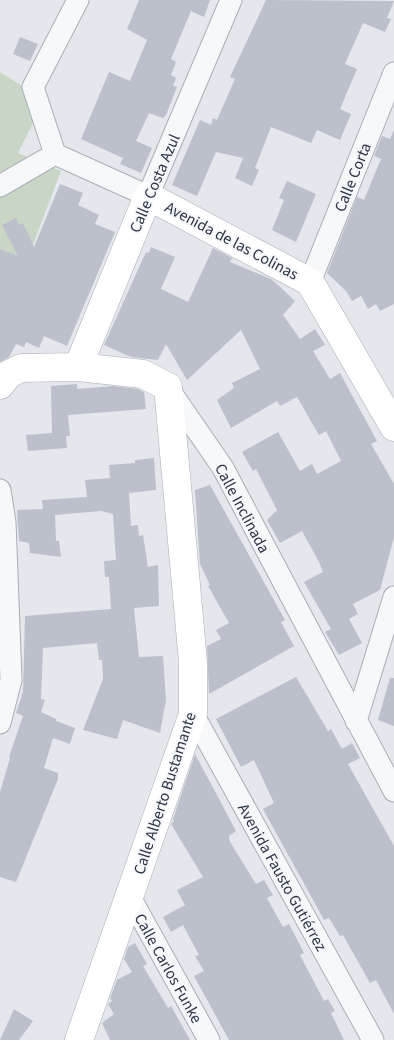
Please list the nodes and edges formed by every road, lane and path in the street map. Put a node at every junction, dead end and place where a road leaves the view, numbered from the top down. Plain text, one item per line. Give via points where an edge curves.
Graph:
1 (78, 0) edge
2 (231, 0) edge
3 (394, 72) edge
4 (55, 154) junction
5 (0, 186) edge
6 (148, 196) junction
7 (310, 282) junction
8 (78, 367) junction
9 (0, 385) edge
10 (168, 387) junction
11 (394, 426) edge
12 (0, 490) edge
13 (394, 597) edge
14 (193, 714) junction
15 (356, 720) junction
16 (0, 724) edge
17 (394, 791) edge
18 (130, 897) junction
19 (80, 1040) edge
20 (209, 1040) edge
21 (372, 1040) edge

1 - 4 street via 33,87
2 - 6 street, Calle Costa Azul
3 - 7 street, Calle Corta
4 - 5 street
4 - 6 street, Avenida de las Colinas
6 - 7 street, Avenida de las Colinas
6 - 8 street, Calle Costa Azul
7 - 11 street, Avenida de las Colinas
8 - 9 street, Calle Inclinada via 21,368 9,374
8 - 10 street, Calle Inclinada via 143,374
10 - 14 street, Calle Alberto Bustamante via 193,662
10 - 15 street, Calle Inclinada via 223,468
12 - 16 street via 5,522 11,680
13 - 15 street
14 - 18 street, Calle Alberto Bustamante
14 - 21 street, Avenida Fausto Gutiérrez
15 - 17 street, Calle Inclinada
18 - 19 street, Calle Alberto Bustamante
18 - 20 street, Calle Carlos Funke

